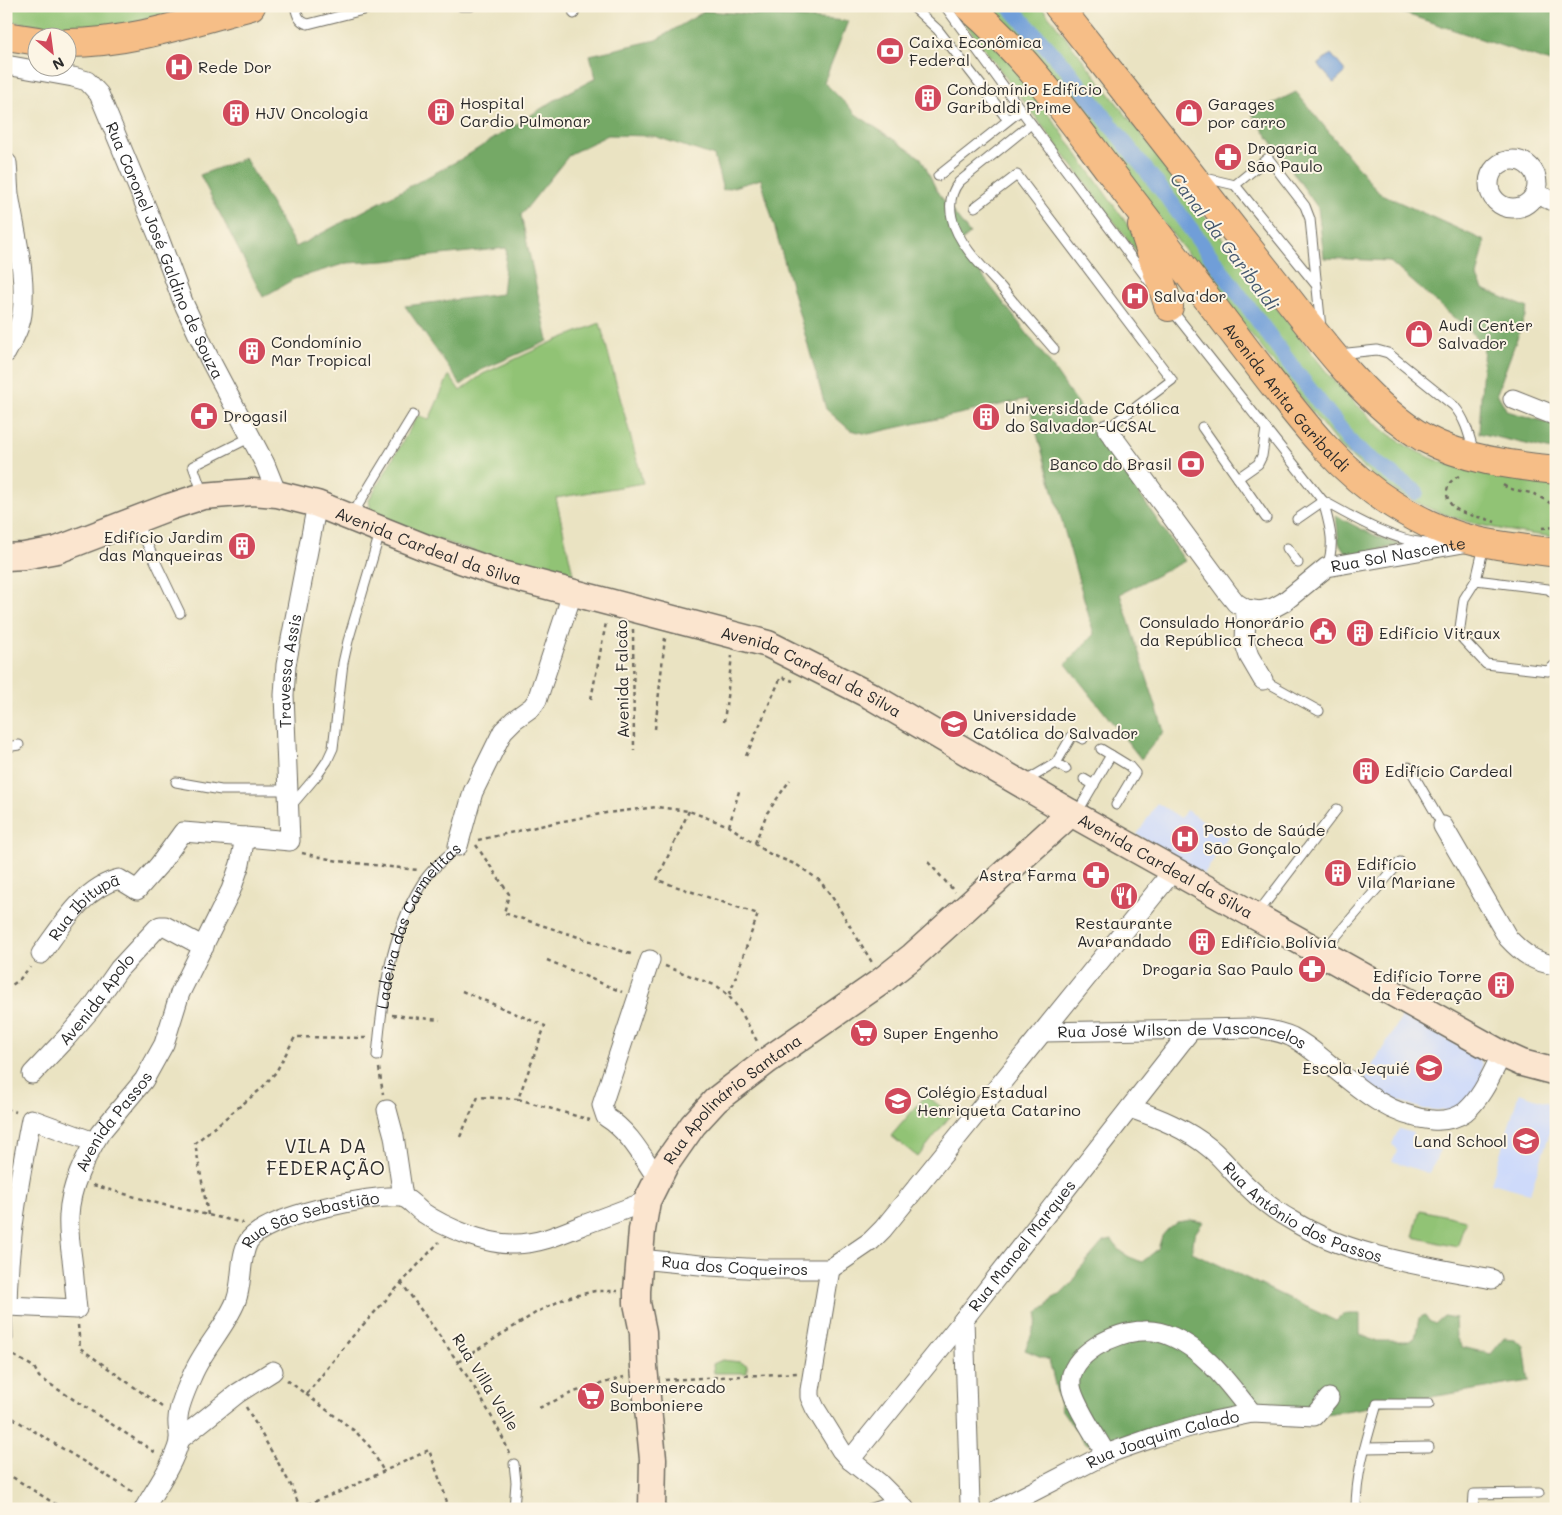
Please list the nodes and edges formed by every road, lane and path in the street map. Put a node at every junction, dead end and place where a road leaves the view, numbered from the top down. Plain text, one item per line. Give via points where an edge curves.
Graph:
1 (251, 6) edge
2 (295, 6) edge
3 (379, 6) edge
4 (461, 6) edge
5 (471, 6) edge
6 (912, 6) edge
7 (945, 6) edge
8 (968, 6) edge
9 (1058, 6) edge
10 (6, 36) edge
11 (28, 39) edge
12 (78, 44) edge
13 (28, 51) edge
14 (6, 54) edge
15 (6, 65) edge
16 (1021, 110) junction
17 (1008, 120) junction
18 (1031, 124) junction
19 (7, 163) edge
20 (1191, 175) junction
21 (938, 176) dead end
22 (1235, 185) junction
23 (1535, 194) dead end
24 (1556, 202) edge
25 (1134, 203) junction
26 (975, 207) dead end
27 (1317, 286) junction
28 (1169, 307) junction
29 (1328, 348) junction
30 (1054, 349) dead end
31 (6, 353) edge
32 (1513, 399) dead end
33 (413, 415) dead end
34 (1556, 416) edge
35 (1202, 427) dead end
36 (1107, 429) joint
37 (1266, 429) junction
38 (251, 437) junction
39 (1469, 466) junction
40 (1556, 470) edge
41 (1238, 478) junction
42 (1501, 483) dead end
43 (277, 494) junction
44 (203, 496) junction
45 (1323, 501) junction
46 (318, 504) junction
47 (1556, 506) edge
48 (351, 518) junction
49 (1266, 518) dead end
50 (1296, 519) dead end
51 (136, 520) junction
52 (1556, 527) edge
53 (1537, 528) dead end
54 (381, 530) junction
55 (1487, 536) junction
56 (1446, 545) junction
57 (1287, 548) dead end
58 (1556, 553) edge
59 (6, 558) edge
60 (1298, 563) dead end
61 (1327, 567) junction
62 (1476, 580) junction
63 (572, 594) junction
64 (1556, 595) edge
65 (622, 605) junction
66 (1246, 608) junction
67 (180, 613) dead end
68 (667, 616) junction
69 (735, 635) junction
70 (1556, 664) edge
71 (781, 677) dead end
72 (1263, 680) joint
73 (591, 699) dead end
74 (1320, 711) dead end
75 (724, 722) dead end
76 (655, 729) dead end
77 (1083, 739) dead end
78 (19, 744) dead end
79 (6, 747) edge
80 (634, 750) dead end
81 (1101, 750) dead end
82 (1111, 755) junction
83 (746, 756) dead end
84 (1056, 763) junction
85 (1409, 767) dead end
86 (1066, 769) dead end
87 (1084, 779) dead end
88 (790, 780) dead end
89 (176, 782) dead end
90 (1021, 783) junction
91 (1094, 785) junction
92 (740, 788) dead end
93 (288, 790) junction
94 (1116, 805) dead end
95 (288, 809) junction
96 (1337, 809) dead end
97 (689, 811) junction
98 (1074, 814) junction
99 (729, 826) junction
100 (1443, 826) joint
101 (245, 837) junction
102 (290, 841) junction
103 (465, 843) junction
104 (755, 843) junction
105 (928, 862) dead end
106 (1400, 862) dead end
107 (432, 871) junction
108 (1173, 871) junction
109 (968, 907) junction
110 (504, 913) dead end
111 (1255, 917) junction
112 (204, 947) junction
113 (41, 954) joint
114 (1322, 954) junction
115 (547, 960) dead end
116 (650, 960) dead end
117 (1556, 965) edge
118 (884, 979) junction
119 (6, 989) edge
120 (462, 991) dead end
121 (729, 996) dead end
122 (637, 998) junction
123 (380, 1013) junction
124 (440, 1020) dead end
125 (1191, 1030) junction
126 (1044, 1032) junction
127 (379, 1039) junction
128 (1502, 1054) junction
129 (378, 1056) joint
130 (1556, 1072) edge
131 (32, 1074) dead end
132 (518, 1099) junction
133 (1130, 1108) junction
134 (387, 1110) joint
135 (606, 1117) junction
136 (460, 1137) dead end
137 (94, 1142) junction
138 (77, 1181) junction
139 (652, 1190) junction
140 (403, 1197) junction
141 (208, 1215) junction
142 (264, 1228) junction
143 (452, 1228) junction
144 (640, 1259) junction
145 (830, 1269) junction
146 (1492, 1279) dead end
147 (401, 1282) junction
148 (637, 1292) junction
149 (7, 1306) edge
150 (77, 1309) junction
151 (964, 1319) junction
152 (6, 1341) edge
153 (6, 1352) edge
154 (458, 1362) junction
155 (273, 1371) joint
156 (813, 1372) junction
157 (645, 1377) junction
158 (238, 1393) junction
159 (307, 1394) junction
160 (1329, 1398) dead end
161 (1430, 1404) dead end
162 (539, 1408) dead end
163 (1252, 1413) junction
164 (6, 1414) edge
165 (178, 1418) junction
166 (179, 1440) junction
167 (1365, 1448) junction
168 (1429, 1448) dead end
169 (1106, 1454) junction
170 (850, 1460) junction
171 (170, 1462) junction
172 (514, 1464) joint
173 (382, 1470) junction
174 (6, 1473) edge
175 (1539, 1493) dead end
176 (901, 1504) edge
177 (146, 1505) edge
178 (300, 1508) edge
179 (63, 1509) edge
180 (449, 1509) edge
181 (514, 1509) edge
182 (652, 1509) edge
183 (869, 1509) edge
184 (972, 1509) edge
185 (999, 1509) edge
186 (1356, 1509) edge
187 (1473, 1509) edge

1 - 12 main road via 150,33
2 - 3 lane via 298,18 308,24
4 - 5 lane
6 - 17 lane via 938,30
7 - 16 lane
8 - 25 main road, Avenida Anita Garibaldi via 1020,56
9 - 20 main road
10 - 11 main road
13 - 14 street
15 - 38 street, Rua Coronel José Galdino de Souza via 87,81 99,94 183,302
16 - 17 lane
16 - 18 lane
17 - 21 lane
18 - 28 lane
18 - 30 lane via 953,190 952,219 972,255
19 - 31 street via 23,292 22,315 16,336
20 - 22 lane
20 - 29 main road
22 - 27 lane
22 - 27 lane via 1268,158 1305,206 1310,219
23 - 24 street
25 - 28 main road
25 - 55 main road, Avenida Anita Garibaldi via 1334,459 1368,488 1419,519
26 - 36 lane via 1017,175 1172,380
27 - 29 lane
28 - 37 lane
29 - 39 main road via 1377,402 1401,422
29 - 39 lane via 1388,353 1454,406 1462,416
32 - 34 street
33 - 48 lane
35 - 41 lane
36 - 66 street via 1228,593 1236,603
37 - 41 lane via 1258,464
37 - 45 lane
38 - 43 street, Rua Coronel José Galdino de Souza
38 - 44 lane via 193,466
39 - 40 main road via 1506,464
39 - 55 path via 1449,482 1448,498 1458,511 1483,516
41 - 49 lane
42 - 47 path via 1508,489 1534,494
43 - 44 main road, Avenida Cardeal da Silva
43 - 46 main road, Avenida Cardeal da Silva
44 - 51 main road, Avenida Cardeal da Silva
45 - 50 lane
45 - 56 lane via 1403,539
45 - 61 lane via 1332,538
46 - 48 main road, Avenida Cardeal da Silva
46 - 93 street, Travessa Assis via 286,665
48 - 54 main road, Avenida Cardeal da Silva
51 - 59 main road, Avenida Cardeal da Silva via 57,550
51 - 67 lane
52 - 53 path
54 - 63 main road, Avenida Cardeal da Silva via 498,573
54 - 95 lane via 343,663 333,748 318,774
55 - 56 street, Rua Sol Nascente
55 - 58 main road, Avenida Anita Garibaldi
55 - 62 lane
56 - 61 street, Rua Sol Nascente
57 - 60 lane
61 - 66 street, Rua Sol Nascente via 1273,608 1260,611
62 - 64 lane via 1548,589
62 - 70 lane via 1464,599 1460,635 1486,664 1548,671
63 - 65 main road, Avenida Cardeal da Silva
63 - 103 street, Ladeira das Carmelitas via 537,700 503,731 473,792
65 - 68 main road, Avenida Cardeal da Silva
65 - 73 path
65 - 80 path, Avenida Falcão
66 - 72 street via 1245,644
68 - 69 main road, Avenida Cardeal da Silva
68 - 76 path
69 - 75 path
69 - 90 main road, Avenida Cardeal da Silva via 768,644 828,674
71 - 83 path
72 - 74 lane
77 - 84 lane via 1073,734
78 - 79 lane
81 - 82 lane
82 - 91 lane
82 - 94 lane via 1134,773
84 - 86 lane
84 - 90 lane
85 - 100 lane
87 - 91 lane
88 - 104 path via 767,813
89 - 93 lane via 222,790
90 - 98 main road, Avenida Cardeal da Silva
91 - 98 lane
92 - 99 path
93 - 95 street, Travessa Assis
95 - 102 street, Travessa Assis
96 - 111 lane
97 - 99 path
97 - 103 path via 657,808 606,814
97 - 121 path via 657,880 758,914
98 - 108 main road, Avenida Cardeal da Silva
98 - 109 main road, Rua Apolinário Santana
99 - 104 path
100 - 117 street via 1508,938 1530,958
101 - 102 street
101 - 112 street, Avenida Passos via 231,890
101 - 113 street, Rua Ibitupã via 183,832 137,890 118,879 90,892
102 - 107 path via 295,852 338,861
103 - 107 lane, Ladeira das Carmelitas
103 - 110 path via 509,894
104 - 118 path via 819,880
105 - 109 path
106 - 114 lane
107 - 123 lane, Ladeira das Carmelitas via 421,884 403,921
108 - 111 main road, Avenida Cardeal da Silva
108 - 126 street
109 - 118 main road, Rua Apolinário Santana
111 - 114 main road, Avenida Cardeal da Silva
112 - 131 street, Avenida Apolo via 160,926 119,969 91,1009
112 - 137 street, Avenida Passos via 180,993 164,1044 144,1080
113 - 119 path, Rua Ibitupã via 19,980
114 - 128 main road, Avenida Cardeal da Silva
115 - 122 path
116 - 122 street
118 - 139 main road, Rua Apolinário Santana via 716,1100 693,1125
120 - 132 path via 545,1026
122 - 135 street via 602,1105
123 - 124 path
123 - 127 lane, Ladeira das Carmelitas
125 - 126 street, Rua José Wilson de Vasconcelos
125 - 128 street, Rua José Wilson de Vasconcelos via 1274,1030 1310,1048 1365,1094 1421,1119 1447,1120 1465,1112
125 - 133 street, Rua Manoel Marques
126 - 145 street via 883,1229
127 - 129 lane, Ladeira das Carmelitas
127 - 141 path via 295,1037 276,1072 261,1089 195,1143
128 - 130 main road, Avenida Cardeal da Silva
129 - 134 path
132 - 135 path via 594,1121
132 - 136 path via 478,1097
133 - 146 street, Rua Antônio dos Passos via 1192,1135 1271,1207 1317,1235 1400,1260
133 - 151 street, Rua Manoel Marques
134 - 140 street
135 - 139 street via 624,1132
137 - 138 street, Avenida Passos
137 - 149 street via 31,1119 8,1266
138 - 141 path
138 - 150 street, Avenida Passos via 70,1202 68,1233
139 - 143 street, Rua São Sebastião via 554,1237 527,1243 500,1243
139 - 144 main road, Rua Apolinário Santana via 642,1230
140 - 142 street, Rua São Sebastião via 363,1200 301,1214
140 - 143 street, Rua São Sebastião via 422,1212
141 - 142 path
142 - 165 street, Rua São Sebastião via 248,1242 236,1300 192,1374
143 - 147 path
144 - 145 street, Rua dos Coqueiros via 710,1266
144 - 148 main road, Rua Apolinário Santana
145 - 156 street
147 - 154 path, Rua Villa Valle
147 - 159 path via 352,1336
148 - 154 path via 596,1291 566,1298 537,1312
148 - 157 main road, Rua Apolinário Santana
149 - 150 street
149 - 152 lane
150 - 165 path via 80,1348
151 - 170 street, Rua Manoel Marques
151 - 184 street
153 - 171 path via 34,1367 39,1377
154 - 172 path, Rua Villa Valle via 494,1419
155 - 158 street
155 - 159 path
156 - 157 path
156 - 170 street via 812,1401
157 - 162 path via 583,1389
157 - 182 main road, Rua Apolinário Santana via 653,1459
158 - 166 street
158 - 178 path via 292,1486
159 - 173 path via 356,1432 370,1447
160 - 163 street, Rua Joaquim Calado via 1314,1416
161 - 167 lane via 1377,1404
163 - 169 street, Rua Joaquim Calado via 1163,1434
163 - 169 street via 1203,1356 1188,1345 1156,1332 1130,1332 1085,1353 1071,1377 1077,1403
164 - 177 path
165 - 166 street, Rua São Sebastião
166 - 171 street, Rua São Sebastião
167 - 168 lane
167 - 186 lane via 1356,1487
169 - 185 street, Rua Joaquim Calado
170 - 176 street
171 - 177 street, Rua São Sebastião
172 - 181 lane
173 - 178 path
173 - 180 path via 428,1450
174 - 179 path
175 - 187 lane via 1474,1494
176 - 183 lane

